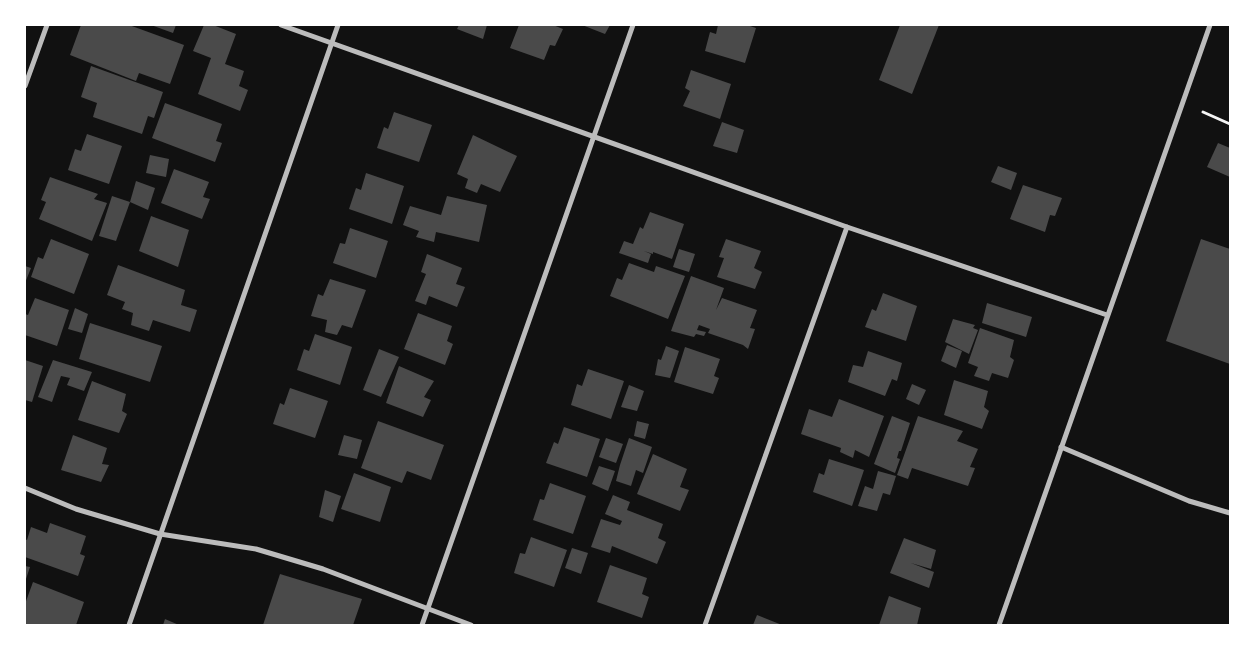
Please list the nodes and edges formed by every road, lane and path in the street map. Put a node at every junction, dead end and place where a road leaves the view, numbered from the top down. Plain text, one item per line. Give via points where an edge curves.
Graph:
1 (47, 25) edge
2 (280, 25) edge
3 (338, 25) edge
4 (633, 25) edge
5 (1210, 25) edge
6 (332, 43) junction
7 (25, 86) edge
8 (1182, 102) junction
9 (1230, 124) edge
10 (593, 137) junction
11 (847, 226) junction
12 (1107, 315) junction
13 (1061, 447) junction
14 (25, 488) edge
15 (1230, 513) edge
16 (160, 534) junction
17 (428, 609) junction
18 (128, 625) edge
19 (422, 625) edge
20 (471, 625) edge
21 (705, 625) edge
22 (999, 625) edge

1 - 7 street
2 - 6 street
3 - 6 street
4 - 10 street
5 - 8 street
6 - 10 street
6 - 16 street
8 - 9 path
8 - 12 street
10 - 11 street
10 - 17 street
11 - 12 street
11 - 21 street
12 - 13 street
13 - 15 street via 1189,501
13 - 22 street
14 - 16 street via 76,509
16 - 17 street via 256,550 323,569
16 - 18 street
17 - 19 street
17 - 20 street

